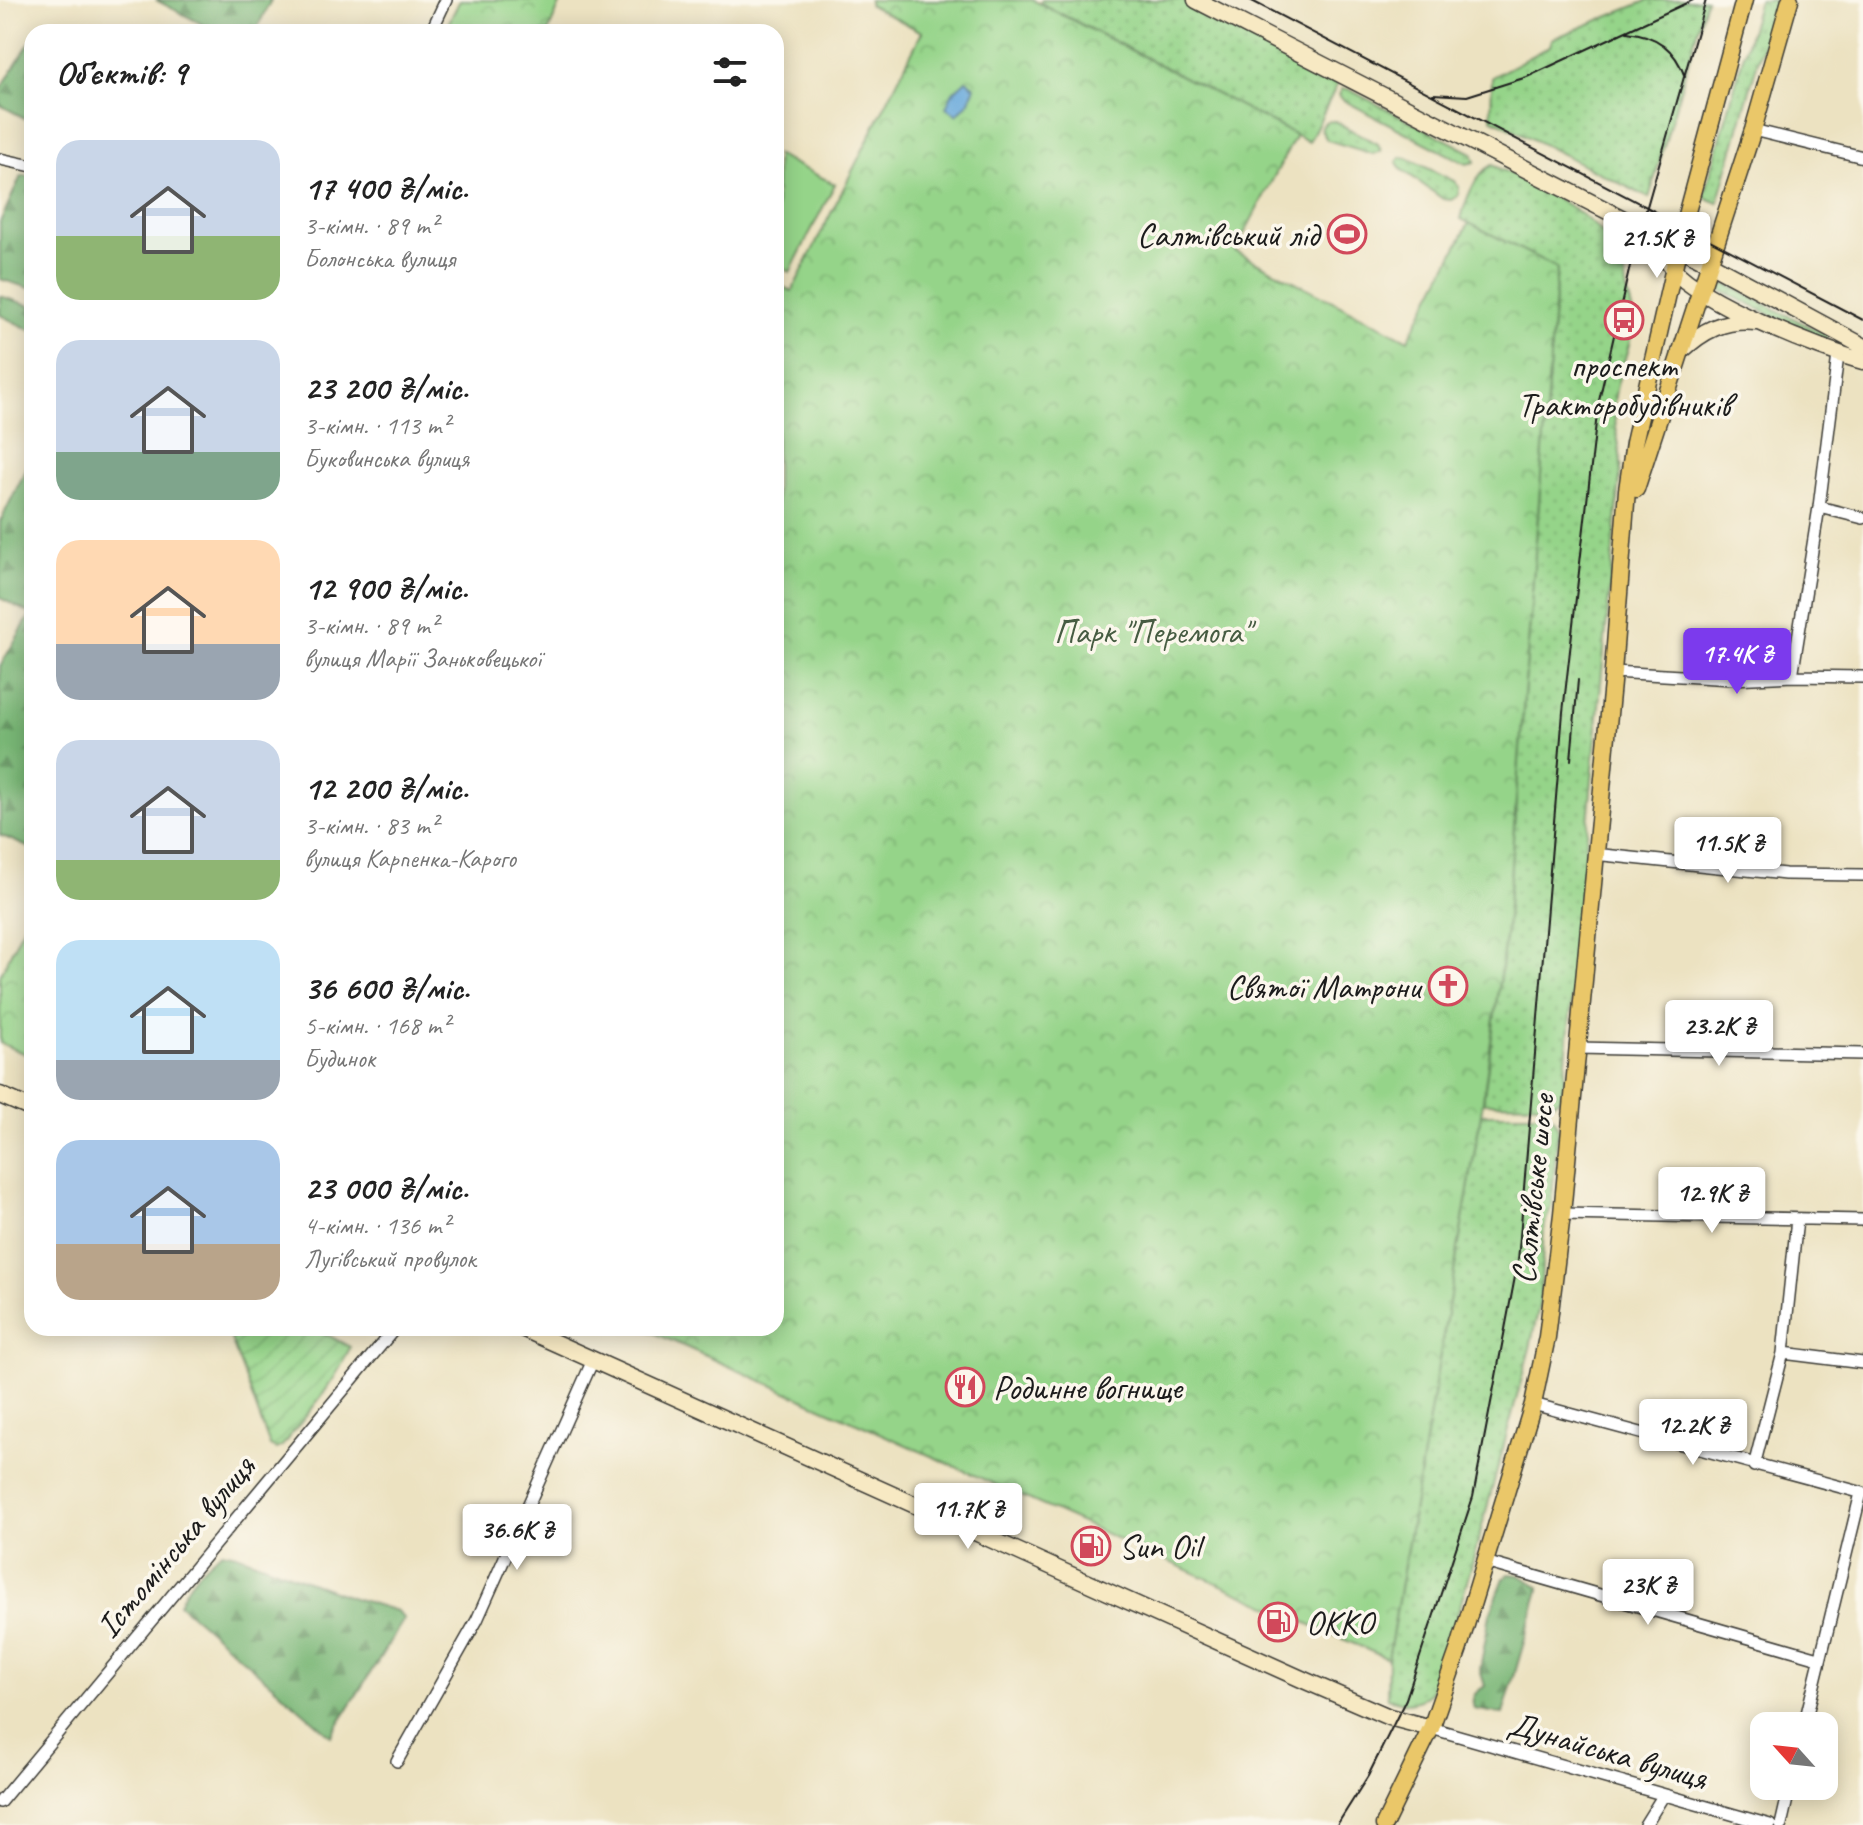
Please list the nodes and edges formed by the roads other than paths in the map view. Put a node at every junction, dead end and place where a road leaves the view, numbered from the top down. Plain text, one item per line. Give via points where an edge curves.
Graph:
1 (446, 0) edge
2 (1196, 0) edge
3 (1744, 0) edge
4 (1790, 0) edge
5 (435, 24) edge
6 (1753, 130) junction
7 (1863, 157) edge
8 (0, 159) edge
9 (24, 164) edge
10 (1654, 235) junction
11 (1678, 248) junction
12 (1709, 263) junction
13 (1673, 270) junction
14 (1700, 291) junction
15 (1761, 322) junction
16 (1863, 346) edge
17 (1680, 352) junction
18 (1838, 355) junction
19 (1863, 361) edge
20 (1819, 507) junction
21 (1863, 518) edge
22 (1624, 533) junction
23 (1613, 672) junction
24 (1792, 676) junction
25 (1863, 677) edge
26 (1594, 854) junction
27 (1863, 875) edge
28 (1577, 1048) junction
29 (1863, 1054) edge
30 (0, 1095) edge
31 (24, 1106) edge
32 (1562, 1214) junction
33 (1797, 1219) junction
34 (1863, 1220) edge
35 (388, 1336) edge
36 (540, 1336) edge
37 (1783, 1353) junction
38 (593, 1360) junction
39 (1863, 1363) edge
40 (1533, 1404) junction
41 (1754, 1466) junction
42 (1862, 1493) edge
43 (1485, 1562) junction
44 (1819, 1658) junction
45 (1807, 1712) edge
46 (1431, 1728) junction
47 (397, 1761) dead end
48 (1663, 1796) junction
49 (1787, 1800) edge
50 (0, 1802) edge
51 (1384, 1825) edge
52 (1645, 1825) edge
53 (1770, 1825) edge
54 (1781, 1825) edge

1 - 5 street
2 - 10 main road
3 - 11 main road, Салтівське шосе
4 - 6 main road, Салтівське шосе
6 - 7 street
6 - 12 main road, Салтівське шосе
8 - 9 street
10 - 11 main road
10 - 13 main road
11 - 12 main road
11 - 13 main road, Салтівське шосе
12 - 14 main road, Салтівське шосе
12 - 16 main road
13 - 14 main road
13 - 22 main road, Салтівське шосе via 1634,443
14 - 15 main road
14 - 17 main road, Салтівське шосе
15 - 17 main road via 1716,325
15 - 18 main road
17 - 22 main road, Салтівське шосе
18 - 19 main road
18 - 20 street
20 - 21 street
20 - 24 street
22 - 23 main road, Салтівське шосе
23 - 24 street via 1732,679
23 - 26 main road, Салтівське шосе
24 - 25 street
26 - 27 street via 1785,874
26 - 28 main road, Салтівське шосе
28 - 29 street
28 - 32 main road, Салтівське шосе
30 - 31 main road
32 - 33 street
32 - 40 main road, Салтівське шосе
33 - 34 street
33 - 37 street
35 - 50 street, Істомінська вулиця
36 - 38 main road
37 - 39 street
37 - 41 street
38 - 46 main road via 1318,1686 1389,1717
38 - 47 street via 477,1620
40 - 41 street
40 - 43 main road, Салтівське шосе
41 - 42 street
42 - 44 street
43 - 44 street
43 - 46 main road, Салтівське шосе
44 - 45 street
46 - 48 street, Дунайська вулиця
46 - 51 main road, Салтівське шосе
48 - 52 street
48 - 53 street, Дунайська вулиця
49 - 54 street

